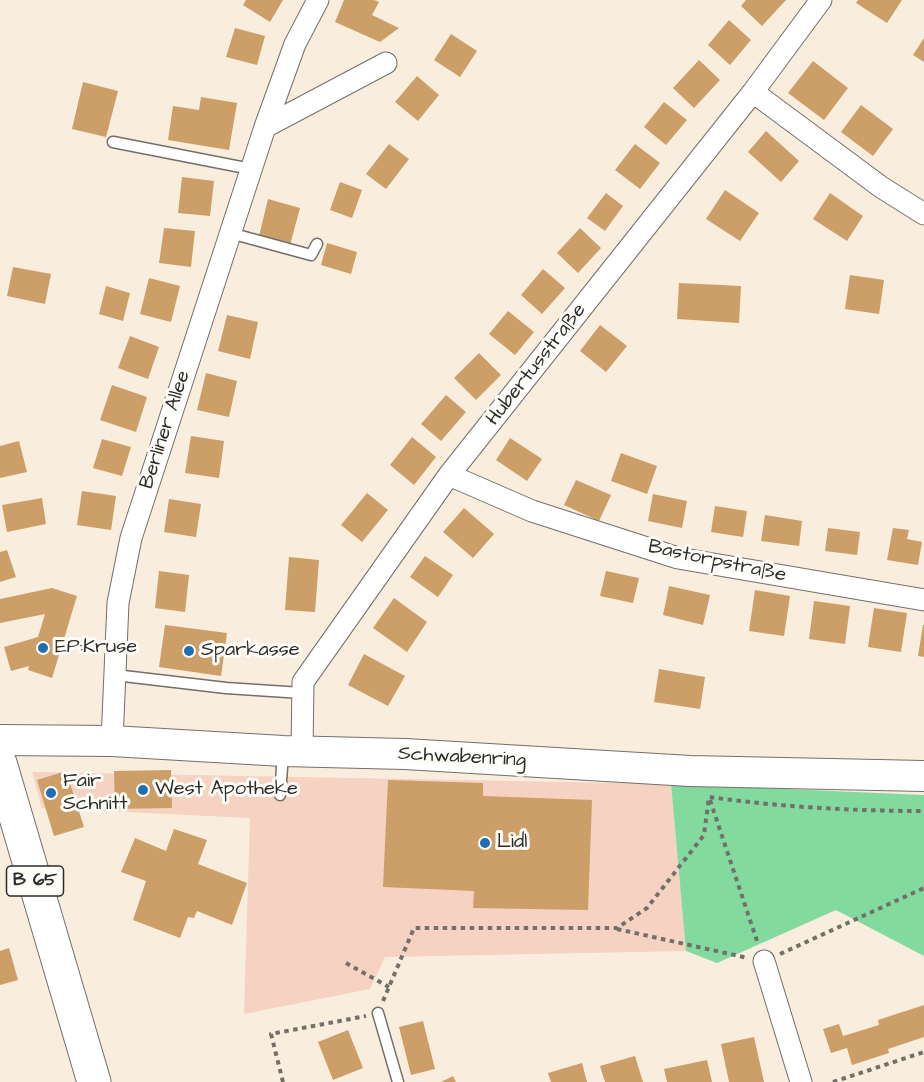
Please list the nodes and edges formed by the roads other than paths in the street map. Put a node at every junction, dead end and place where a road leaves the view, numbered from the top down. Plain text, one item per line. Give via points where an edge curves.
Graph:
1 (318, 0) edge
2 (821, 0) edge
3 (386, 63) dead end
4 (753, 92) junction
5 (266, 127) junction
6 (113, 142) dead end
7 (251, 169) junction
8 (924, 214) edge
9 (230, 233) junction
10 (317, 244) dead end
11 (449, 475) junction
12 (924, 600) edge
13 (115, 675) junction
14 (302, 693) junction
15 (0, 740) edge
16 (112, 741) junction
17 (292, 751) junction
18 (0, 764) edge
19 (924, 776) edge
20 (280, 795) dead end
21 (764, 961) road end
22 (378, 1013) road end
23 (94, 1082) edge
24 (398, 1082) edge
25 (801, 1082) edge

1 - 5 street, Berliner Allee via 295,44
2 - 4 street, Hubertusstraße
3 - 5 street
4 - 8 street
4 - 11 street, Hubertusstraße
5 - 7 street, Berliner Allee
6 - 7 lane
7 - 9 street, Berliner Allee
9 - 10 lane via 311,255
9 - 13 street, Berliner Allee via 131,538 118,603
11 - 12 street, Bastorpstraße via 532,510 678,558
11 - 14 street, Hubertusstraße via 303,682
13 - 14 lane
13 - 16 street, Berliner Allee
14 - 17 street, Hubertusstraße
15 - 16 street, Schwabenring
16 - 17 street, Schwabenring
17 - 19 street, Schwabenring via 690,771
17 - 20 lane
18 - 23 main road, B 65
21 - 25 street
22 - 24 lane

